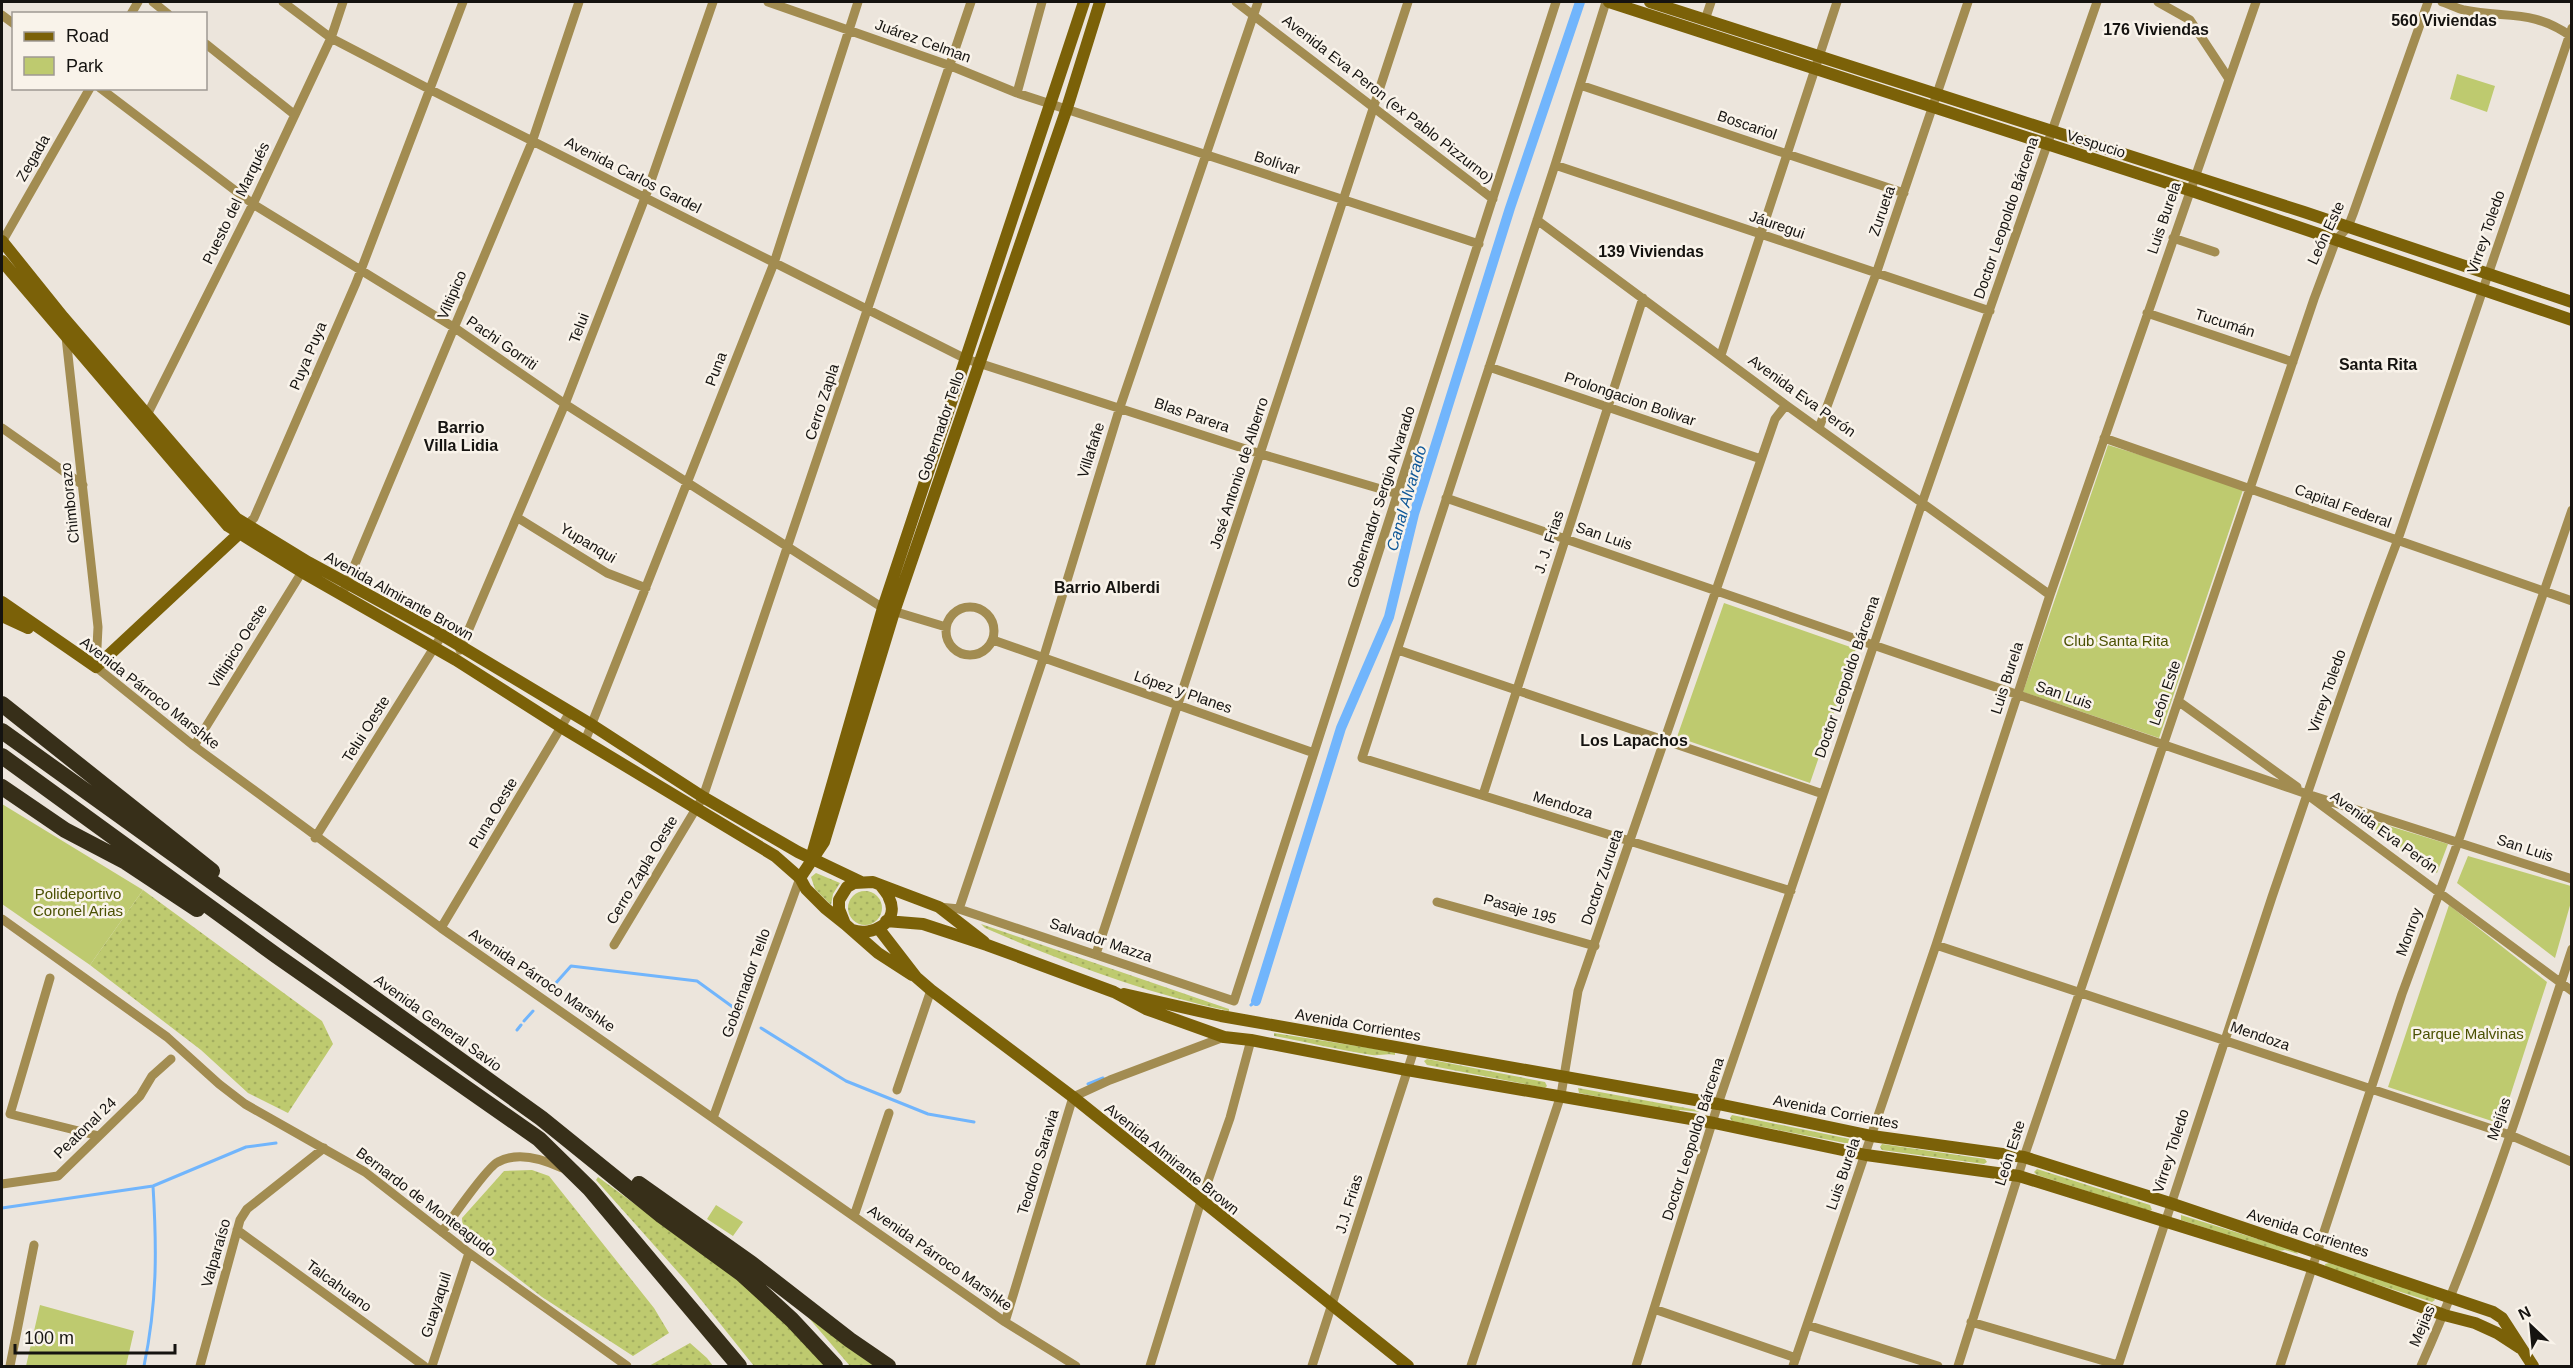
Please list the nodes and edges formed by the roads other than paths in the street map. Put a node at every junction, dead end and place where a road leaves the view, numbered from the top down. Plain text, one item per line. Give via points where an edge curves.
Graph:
1 (153, 2) edge
2 (283, 2) edge
3 (343, 2) edge
4 (463, 2) edge
5 (579, 2) edge
6 (713, 2) edge
7 (768, 2) edge
8 (858, 2) edge
9 (971, 2) edge
10 (1042, 2) edge
11 (1236, 2) edge
12 (1258, 2) edge
13 (1408, 2) edge
14 (1556, 2) edge
15 (1608, 2) edge
16 (1650, 2) edge
17 (1711, 2) edge
18 (1837, 2) edge
19 (1968, 2) edge
20 (2097, 2) edge
21 (2158, 2) edge
22 (2256, 2) edge
23 (2428, 2) edge
24 (2442, 2) edge
25 (1081, 3) edge
26 (1098, 6) edge
27 (166, 12) edge
28 (1254, 14) junction
29 (1705, 20) junction
30 (849, 30) junction
31 (2571, 33) edge
32 (331, 38) junction
33 (207, 45) edge
34 (1818, 55) junction
35 (951, 66) junction
36 (1814, 69) junction
37 (2229, 79) junction
38 (1580, 85) junction
39 (89, 90) edge
40 (103, 90) edge
41 (431, 90) junction
42 (1017, 93) junction
43 (1935, 100) junction
44 (1051, 104) junction
45 (1067, 108) junction
46 (1373, 108) junction
47 (295, 115) junction
48 (2051, 131) junction
49 (532, 142) junction
50 (2047, 144) junction
51 (1787, 154) junction
52 (1205, 156) junction
53 (1555, 165) junction
54 (2194, 177) junction
55 (2190, 190) junction
56 (1904, 193) junction
57 (645, 198) junction
58 (1493, 199) junction
59 (1345, 201) junction
60 (252, 204) junction
61 (1537, 220) junction
62 (2348, 227) junction
63 (1761, 235) junction
64 (2173, 238) junction
65 (2337, 240) junction
66 (2, 242) edge
67 (1479, 244) junction
68 (2215, 252) dead end
69 (2, 261) edge
70 (774, 263) junction
71 (361, 269) junction
72 (1876, 274) junction
73 (2488, 274) junction
74 (2481, 291) junction
75 (1643, 298) junction
76 (2571, 302) edge
77 (868, 309) junction
78 (1990, 311) junction
79 (2147, 314) junction
80 (63, 317) junction
81 (2571, 320) edge
82 (455, 328) junction
83 (66, 336) junction
84 (1720, 355) junction
85 (972, 360) junction
86 (2293, 362) junction
87 (1489, 367) junction
88 (565, 404) junction
89 (1786, 405) junction
90 (1120, 407) junction
91 (1608, 407) junction
92 (145, 419) junction
93 (2, 428) edge
94 (1819, 428) junction
95 (2104, 438) junction
96 (1261, 454) junction
97 (1761, 459) junction
98 (689, 482) junction
99 (83, 485) junction
100 (2250, 488) junction
101 (1398, 494) junction
102 (1446, 498) junction
103 (1922, 503) junction
104 (2571, 510) edge
105 (518, 518) junction
106 (243, 529) junction
107 (1565, 539) junction
108 (2397, 542) junction
109 (789, 547) junction
110 (305, 567) junction
111 (646, 588) junction
112 (344, 589) junction
113 (1716, 591) junction
114 (2542, 591) junction
115 (2050, 595) junction
116 (2571, 601) edge
117 (2, 602) edge
118 (889, 610) junction
119 (2, 616) edge
120 (946, 627) junction
121 (442, 635) junction
122 (50, 638) junction
123 (993, 640) junction
124 (1874, 645) junction
125 (435, 648) junction
126 (462, 648) junction
127 (1398, 650) junction
128 (1043, 659) junction
129 (456, 660) junction
130 (96, 667) junction
131 (1517, 690) junction
132 (2017, 695) junction
133 (2178, 701) junction
134 (2, 704) edge
135 (1178, 706) junction
136 (570, 712) junction
137 (592, 725) junction
138 (561, 727) junction
139 (2, 731) edge
140 (585, 741) junction
141 (1665, 741) junction
142 (2163, 745) junction
143 (194, 746) junction
144 (1314, 753) junction
145 (2, 756) edge
146 (2, 787) edge
147 (1823, 794) junction
148 (2307, 794) junction
149 (1483, 795) junction
150 (703, 797) junction
151 (696, 810) junction
152 (315, 838) junction
153 (1630, 841) junction
154 (2458, 842) junction
155 (811, 859) junction
156 (800, 878) junction
157 (2571, 879) edge
158 (861, 882) junction
159 (881, 886) junction
160 (1791, 891) junction
161 (2440, 891) junction
162 (1437, 902) dead end
163 (939, 907) junction
164 (959, 909) junction
165 (2, 919) edge
166 (883, 925) junction
167 (848, 927) junction
168 (441, 928) junction
169 (298, 943) junction
170 (614, 945) dead end
171 (987, 945) junction
172 (1936, 945) junction
173 (1595, 946) junction
174 (2571, 949) edge
175 (1096, 954) junction
176 (277, 956) junction
177 (916, 977) junction
178 (50, 978) dead end
179 (2560, 983) junction
180 (931, 990) junction
181 (2571, 991) edge
182 (1114, 992) junction
183 (2080, 993) junction
184 (1234, 1001) junction
185 (1239, 1018) junction
186 (1224, 1037) junction
187 (1251, 1040) junction
188 (2224, 1040) junction
189 (1414, 1050) junction
190 (171, 1059) dead end
191 (1407, 1070) junction
192 (1565, 1077) junction
193 (897, 1090) dead end
194 (2371, 1091) junction
195 (1561, 1095) junction
196 (1073, 1097) junction
197 (1718, 1104) junction
198 (889, 1113) dead end
199 (541, 1118) junction
200 (713, 1118) junction
201 (1714, 1123) junction
202 (2510, 1135) junction
203 (99, 1136) junction
204 (1872, 1136) junction
205 (324, 1148) junction
206 (1866, 1155) junction
207 (2024, 1157) junction
208 (2571, 1162) edge
209 (576, 1174) junction
210 (2019, 1176) junction
211 (2, 1184) edge
212 (1201, 1202) junction
213 (2170, 1203) junction
214 (854, 1216) junction
215 (2164, 1222) junction
216 (237, 1230) junction
217 (442, 1232) junction
218 (34, 1245) dead end
219 (2316, 1252) junction
220 (469, 1253) junction
221 (2311, 1268) junction
222 (2451, 1296) junction
223 (1333, 1307) junction
224 (1654, 1309) junction
225 (2444, 1315) junction
226 (702, 1322) junction
227 (1005, 1322) junction
228 (1971, 1322) junction
229 (1807, 1324) junction
230 (2520, 1348) junction
231 (1794, 1362) edge
232 (201, 1363) edge
233 (10, 1366) edge
234 (212, 1366) edge
235 (424, 1366) edge
236 (432, 1366) edge
237 (627, 1366) edge
238 (728, 1366) edge
239 (739, 1366) edge
240 (835, 1366) edge
241 (888, 1366) edge
242 (1076, 1366) edge
243 (1150, 1366) edge
244 (1312, 1366) edge
245 (1408, 1366) edge
246 (1471, 1366) edge
247 (1636, 1366) edge
248 (1938, 1366) edge
249 (1958, 1366) edge
250 (2118, 1366) edge
251 (2280, 1366) edge
252 (2421, 1366) edge
253 (2533, 1366) edge

1 - 27 street
2 - 32 street, Avenida Carlos Gardel
3 - 32 street, Puesto del Marqués
4 - 41 street, Puya Puya
5 - 49 street, Viltipico
6 - 57 street, Telui
7 - 30 street, Juárez Celman
8 - 30 street, Puna
9 - 35 street, Cerro Zapla
10 - 42 street
11 - 28 street, Avenida Eva Peron (ex Pablo Pizzurno)
12 - 28 street, Villafañe
13 - 46 street, José Antonio de Alberro
14 - 58 street, Gobernador Sergio Alvarado
15 - 36 street, Vespucio
15 - 38 street
16 - 29 street, Vespucio
17 - 29 street
18 - 34 street
19 - 43 street, Zurueta
20 - 48 street, Doctor Leopoldo Bárcena
21 - 37 street via 2190,20
22 - 37 street, Luis Burela
23 - 62 street, León Este
24 - 31 street via 2464,10 2523,15
25 - 26 street
25 - 44 street, Gobernador Tello
26 - 45 street, Gobernador Tello
28 - 46 street, Avenida Eva Peron (ex Pablo Pizzurno)
28 - 52 street, Villafañe
29 - 34 street, Vespucio
30 - 35 street, Juárez Celman
30 - 70 street, Puna
31 - 73 street, Virrey Toledo
32 - 41 street, Avenida Carlos Gardel
32 - 47 street, Puesto del Marqués
33 - 47 street
34 - 36 street
34 - 43 street, Vespucio
35 - 42 street, Juárez Celman
35 - 77 street, Cerro Zapla
36 - 43 street, Vespucio
36 - 51 street
37 - 54 street, Luis Burela
38 - 51 street, Boscariol
38 - 53 street
39 - 66 street, Zegada
40 - 60 street, Pachi Gorriti
41 - 49 street, Avenida Carlos Gardel
41 - 71 street, Puya Puya
42 - 44 street, Juárez Celman
43 - 48 street, Vespucio
43 - 50 street, Vespucio
43 - 56 street, Zurueta
44 - 45 street, Juárez Celman
44 - 85 street, Gobernador Tello
45 - 52 street, Bolívar
45 - 85 street, Gobernador Tello
46 - 58 street, Avenida Eva Peron (ex Pablo Pizzurno)
46 - 59 street, José Antonio de Alberro
47 - 60 street, Puesto del Marqués
48 - 50 street, Doctor Leopoldo Bárcena
48 - 54 street, Vespucio
49 - 57 street, Avenida Carlos Gardel
49 - 82 street, Viltipico
50 - 55 street, Vespucio
50 - 78 street, Doctor Leopoldo Bárcena
51 - 56 street, Boscariol
51 - 63 street
52 - 59 street, Bolívar
52 - 90 street, Villafañe
53 - 61 street
53 - 63 street, Jáuregui
54 - 55 street, Luis Burela
54 - 62 street, Vespucio
55 - 64 street, Luis Burela
55 - 65 street, Vespucio
56 - 72 street, Zurueta
57 - 70 street, Avenida Carlos Gardel
57 - 88 street, Telui
58 - 67 street, Gobernador Sergio Alvarado
59 - 67 street, Bolívar
59 - 96 street, José Antonio de Alberro
60 - 71 street, Pachi Gorriti
60 - 92 street, Puesto del Marqués
61 - 75 street, Avenida Eva Perón
61 - 87 street
62 - 65 street, León Este
62 - 73 street, Vespucio
63 - 72 street, Jáuregui
63 - 84 street
64 - 68 street
64 - 79 street, Luis Burela
65 - 74 street, Vespucio
65 - 86 street, León Este
66 - 80 street, Avenida Almirante Brown
67 - 101 street, Gobernador Sergio Alvarado
69 - 83 street, Avenida Almirante Brown
70 - 77 street, Avenida Carlos Gardel
70 - 98 street, Puna
71 - 82 street, Pachi Gorriti
71 - 106 street, Puya Puya via 254,518
72 - 78 street, Jáuregui
72 - 94 street, Zurueta
73 - 74 street, Virrey Toledo
73 - 76 street, Vespucio
74 - 81 street, Vespucio
74 - 108 street, Virrey Toledo
75 - 84 street, Avenida Eva Perón
75 - 91 street, J. J. Frias
77 - 85 street, Avenida Carlos Gardel
77 - 109 street, Cerro Zapla
78 - 103 street, Doctor Leopoldo Bárcena
79 - 86 street, Tucumán
79 - 95 street, Luis Burela
80 - 83 street, Chimborazo
80 - 92 street, Avenida Almirante Brown
82 - 88 street, Pachi Gorriti
82 - 112 street, Viltipico
83 - 92 street, Avenida Almirante Brown
83 - 99 street, Chimborazo
84 - 89 street, Avenida Eva Perón
85 - 90 street, Blas Parera
85 - 118 street, Gobernador Tello
86 - 100 street, León Este
87 - 91 street, Prolongacion Bolivar
87 - 102 street
88 - 98 street, Pachi Gorriti
88 - 105 street, Telui
89 - 94 street, Avenida Eva Perón
89 - 97 street, Doctor Zurueta via 1775,419
90 - 96 street, Blas Parera
90 - 128 street, Villafañe
91 - 97 street, Prolongacion Bolivar
91 - 107 street, J. J. Frias
92 - 106 street, Avenida Almirante Brown via 228,526
93 - 99 street
94 - 103 street, Avenida Eva Perón
95 - 100 street, Capital Federal
95 - 115 street, Luis Burela
96 - 101 street, Blas Parera
96 - 135 street, José Antonio de Alberro
97 - 113 street, Doctor Zurueta
98 - 109 street, Pachi Gorriti
98 - 111 street, Puna
99 - 130 street, Chimborazo via 98,627
100 - 108 street, Capital Federal
100 - 133 street, León Este
101 - 144 street, Gobernador Sergio Alvarado
102 - 107 street, San Luis
102 - 127 street
103 - 115 street, Avenida Eva Perón
103 - 124 street, Doctor Leopoldo Bárcena
104 - 114 street, Monroy
105 - 111 street, Yupanqui via 607,573
105 - 126 street, Telui
106 - 110 street, Avenida Almirante Brown
106 - 130 street, Puya Puya
107 - 113 street, San Luis
107 - 131 street, J. J. Frias
108 - 114 street, Capital Federal
108 - 148 street, Virrey Toledo
109 - 118 street, Pachi Gorriti
109 - 150 street, Cerro Zapla
110 - 112 street, Avenida Almirante Brown
110 - 143 street, Viltipico Oeste
111 - 137 street, Puna
112 - 121 street, Avenida Almirante Brown
112 - 125 street, Avenida Almirante Brown
113 - 124 street, San Luis
113 - 141 street, Doctor Zurueta
114 - 116 street, Capital Federal
114 - 154 street, Monroy
115 - 132 street, Luis Burela
117 - 122 street, Avenida Párroco Marshke
118 - 120 street, Pachi Gorriti
118 - 155 street, Gobernador Tello via 824,842
119 - 122 street
120 - 123 street via 948,643 961,654 977,655
120 - 123 street via 962,608 978,608 994,624
121 - 125 street, Telui Oeste
121 - 126 street, Avenida Almirante Brown
122 - 130 street, Avenida Párroco Marshke
123 - 128 street, López y Planes
124 - 132 street, San Luis
124 - 147 street, Doctor Leopoldo Bárcena
125 - 129 street, Avenida Almirante Brown
125 - 152 street, Telui Oeste
126 - 129 street, Telui
126 - 136 street, Avenida Almirante Brown
127 - 131 street
127 - 149 street, Mendoza via 1362,758
128 - 135 street, López y Planes
128 - 164 street, Villafañe
129 - 138 street, Avenida Almirante Brown
130 - 143 street, Avenida Párroco Marshke
131 - 141 street
131 - 149 street, J. J. Frias
132 - 142 street, San Luis
132 - 172 street, Luis Burela
133 - 142 street, León Este
133 - 148 street, Avenida Eva Perón
134 - 169 highway
135 - 144 street, López y Planes
135 - 175 street, José Antonio de Alberro
136 - 137 street, Avenida Almirante Brown
136 - 138 street, Puna Oeste
137 - 140 street, Puna
137 - 150 street, Avenida Almirante Brown
138 - 140 street, Avenida Almirante Brown
138 - 168 street, Puna Oeste
139 - 169 highway, Avenida General Savio
140 - 151 street, Avenida Almirante Brown
141 - 147 street
141 - 153 street, Doctor Zurueta
142 - 148 street, San Luis
142 - 183 street, León Este
143 - 152 street, Avenida Párroco Marshke
144 - 184 street, Gobernador Sergio Alvarado
145 - 176 highway
146 - 176 highway via 65,830 126,862
147 - 160 street, Doctor Leopoldo Bárcena
148 - 154 street, San Luis
148 - 161 street, Avenida Eva Perón
148 - 188 street, Virrey Toledo
149 - 153 street, Mendoza
150 - 151 street, Cerro Zapla
150 - 155 street, Avenida Almirante Brown
151 - 156 street, Avenida Almirante Brown via 775,856
151 - 170 street, Cerro Zapla Oeste
152 - 168 street, Avenida Párroco Marshke
153 - 160 street, Mendoza
153 - 173 street, Doctor Zurueta
154 - 157 street, San Luis
154 - 161 street, Monroy
155 - 156 street, Gobernador Tello
155 - 158 street, Avenida Almirante Brown
156 - 167 street, Avenida Almirante Brown via 806,889
156 - 200 street, Gobernador Tello
158 - 159 street
158 - 167 street via 842,893 839,909
159 - 163 street, Avenida Corrientes
159 - 166 street via 891,899 891,911
160 - 197 street, Doctor Leopoldo Bárcena
161 - 179 street, Avenida Eva Perón
161 - 194 street, Monroy
162 - 173 street, Pasaje 195
163 - 164 street, Salvador Mazza
163 - 171 street, Avenida Corrientes
164 - 175 street, Salvador Mazza
165 - 205 street, Bernardo de Monteagudo via 167,1037 245,1104
166 - 167 street via 867,933
166 - 171 street, Avenida Corrientes via 923,924
166 - 177 street
167 - 177 street, Avenida Almirante Brown via 878,953
168 - 200 street, Avenida Párroco Marshke
169 - 199 highway, Avenida General Savio
171 - 182 street, Avenida Corrientes
172 - 183 street, Mendoza
172 - 204 street, Luis Burela
173 - 192 street, Doctor Zurueta via 1578,991
174 - 179 street, Mejías
175 - 184 street, Salvador Mazza
176 - 209 highway via 539,1139
177 - 180 street, Avenida Almirante Brown
178 - 203 street via 10,1114
179 - 181 street, Avenida Eva Perón
179 - 202 street, Mejías
180 - 193 street
180 - 196 street, Avenida Almirante Brown
182 - 185 street, Avenida Corrientes
182 - 186 street, Avenida Corrientes via 1146,1009
183 - 188 street, Mendoza
183 - 207 street, León Este
184 - 185 street
185 - 189 street, Avenida Corrientes
186 - 187 street, Avenida Corrientes
186 - 196 street, Teodoro Saravia
187 - 191 street, Avenida Corrientes
187 - 212 street
188 - 194 street, Mendoza
188 - 213 street, Virrey Toledo
189 - 191 street, J.J. Frias
189 - 192 street, Avenida Corrientes
190 - 203 street, Peatonal 24
191 - 195 street, Avenida Corrientes
191 - 223 street, J.J. Frias
192 - 195 street, Doctor Zurueta
192 - 197 street, Avenida Corrientes
194 - 202 street, Mendoza
194 - 219 street, Monroy
195 - 201 street, Avenida Corrientes
195 - 246 street, Doctor Zurueta
196 - 212 street, Avenida Almirante Brown
196 - 227 street, Teodoro Saravia
197 - 201 street, Doctor Leopoldo Bárcena
197 - 204 street, Avenida Corrientes
198 - 214 street
199 - 240 highway, Avenida General Savio via 661,1215 742,1274
199 - 241 highway via 681,1213
200 - 214 street, Avenida Párroco Marshke
201 - 206 street, Avenida Corrientes
201 - 224 street, Doctor Leopoldo Bárcena
202 - 208 street, Mendoza
202 - 222 street, Mejías
203 - 211 street, Peatonal 24 via 58,1176
204 - 206 street, Luis Burela
204 - 207 street, Avenida Corrientes
205 - 216 street, Valparaíso via 247,1209
205 - 217 street, Bernardo de Monteagudo via 375,1179
206 - 210 street, Avenida Corrientes
206 - 229 street, Luis Burela
207 - 210 street, León Este
207 - 213 street, Avenida Corrientes
209 - 217 street via 540,1160 514,1157 497,1162
209 - 226 highway
210 - 215 street, Avenida Corrientes
210 - 228 street, León Este
212 - 223 street, Avenida Almirante Brown
212 - 243 street
213 - 215 street, Virrey Toledo
213 - 219 street, Avenida Corrientes
214 - 227 street, Avenida Párroco Marshke
215 - 221 street, Avenida Corrientes
215 - 250 street, Virrey Toledo
216 - 232 street, Valparaíso
216 - 235 street, Talcahuano
217 - 220 street, Bernardo de Monteagudo
218 - 233 street
219 - 221 street, Monroy
219 - 222 street, Avenida Corrientes
220 - 236 street, Guayaquil
220 - 237 street, Bernardo de Monteagudo
221 - 225 street, Avenida Corrientes
221 - 251 street, Monroy
222 - 225 street, Mejias
222 - 230 street, Avenida Corrientes via 2502,1318
223 - 244 street, J.J. Frias
223 - 245 street, Avenida Almirante Brown
224 - 231 street
224 - 247 street, Doctor Leopoldo Bárcena
225 - 230 street, Avenida Corrientes via 2475,1323
225 - 252 street, Mejias
226 - 238 highway
226 - 239 highway
227 - 242 street, Avenida Párroco Marshke
228 - 249 street, León Este
228 - 250 street
229 - 231 street, Luis Burela
229 - 248 street
230 - 253 street, Avenida Corrientes
232 - 234 street

